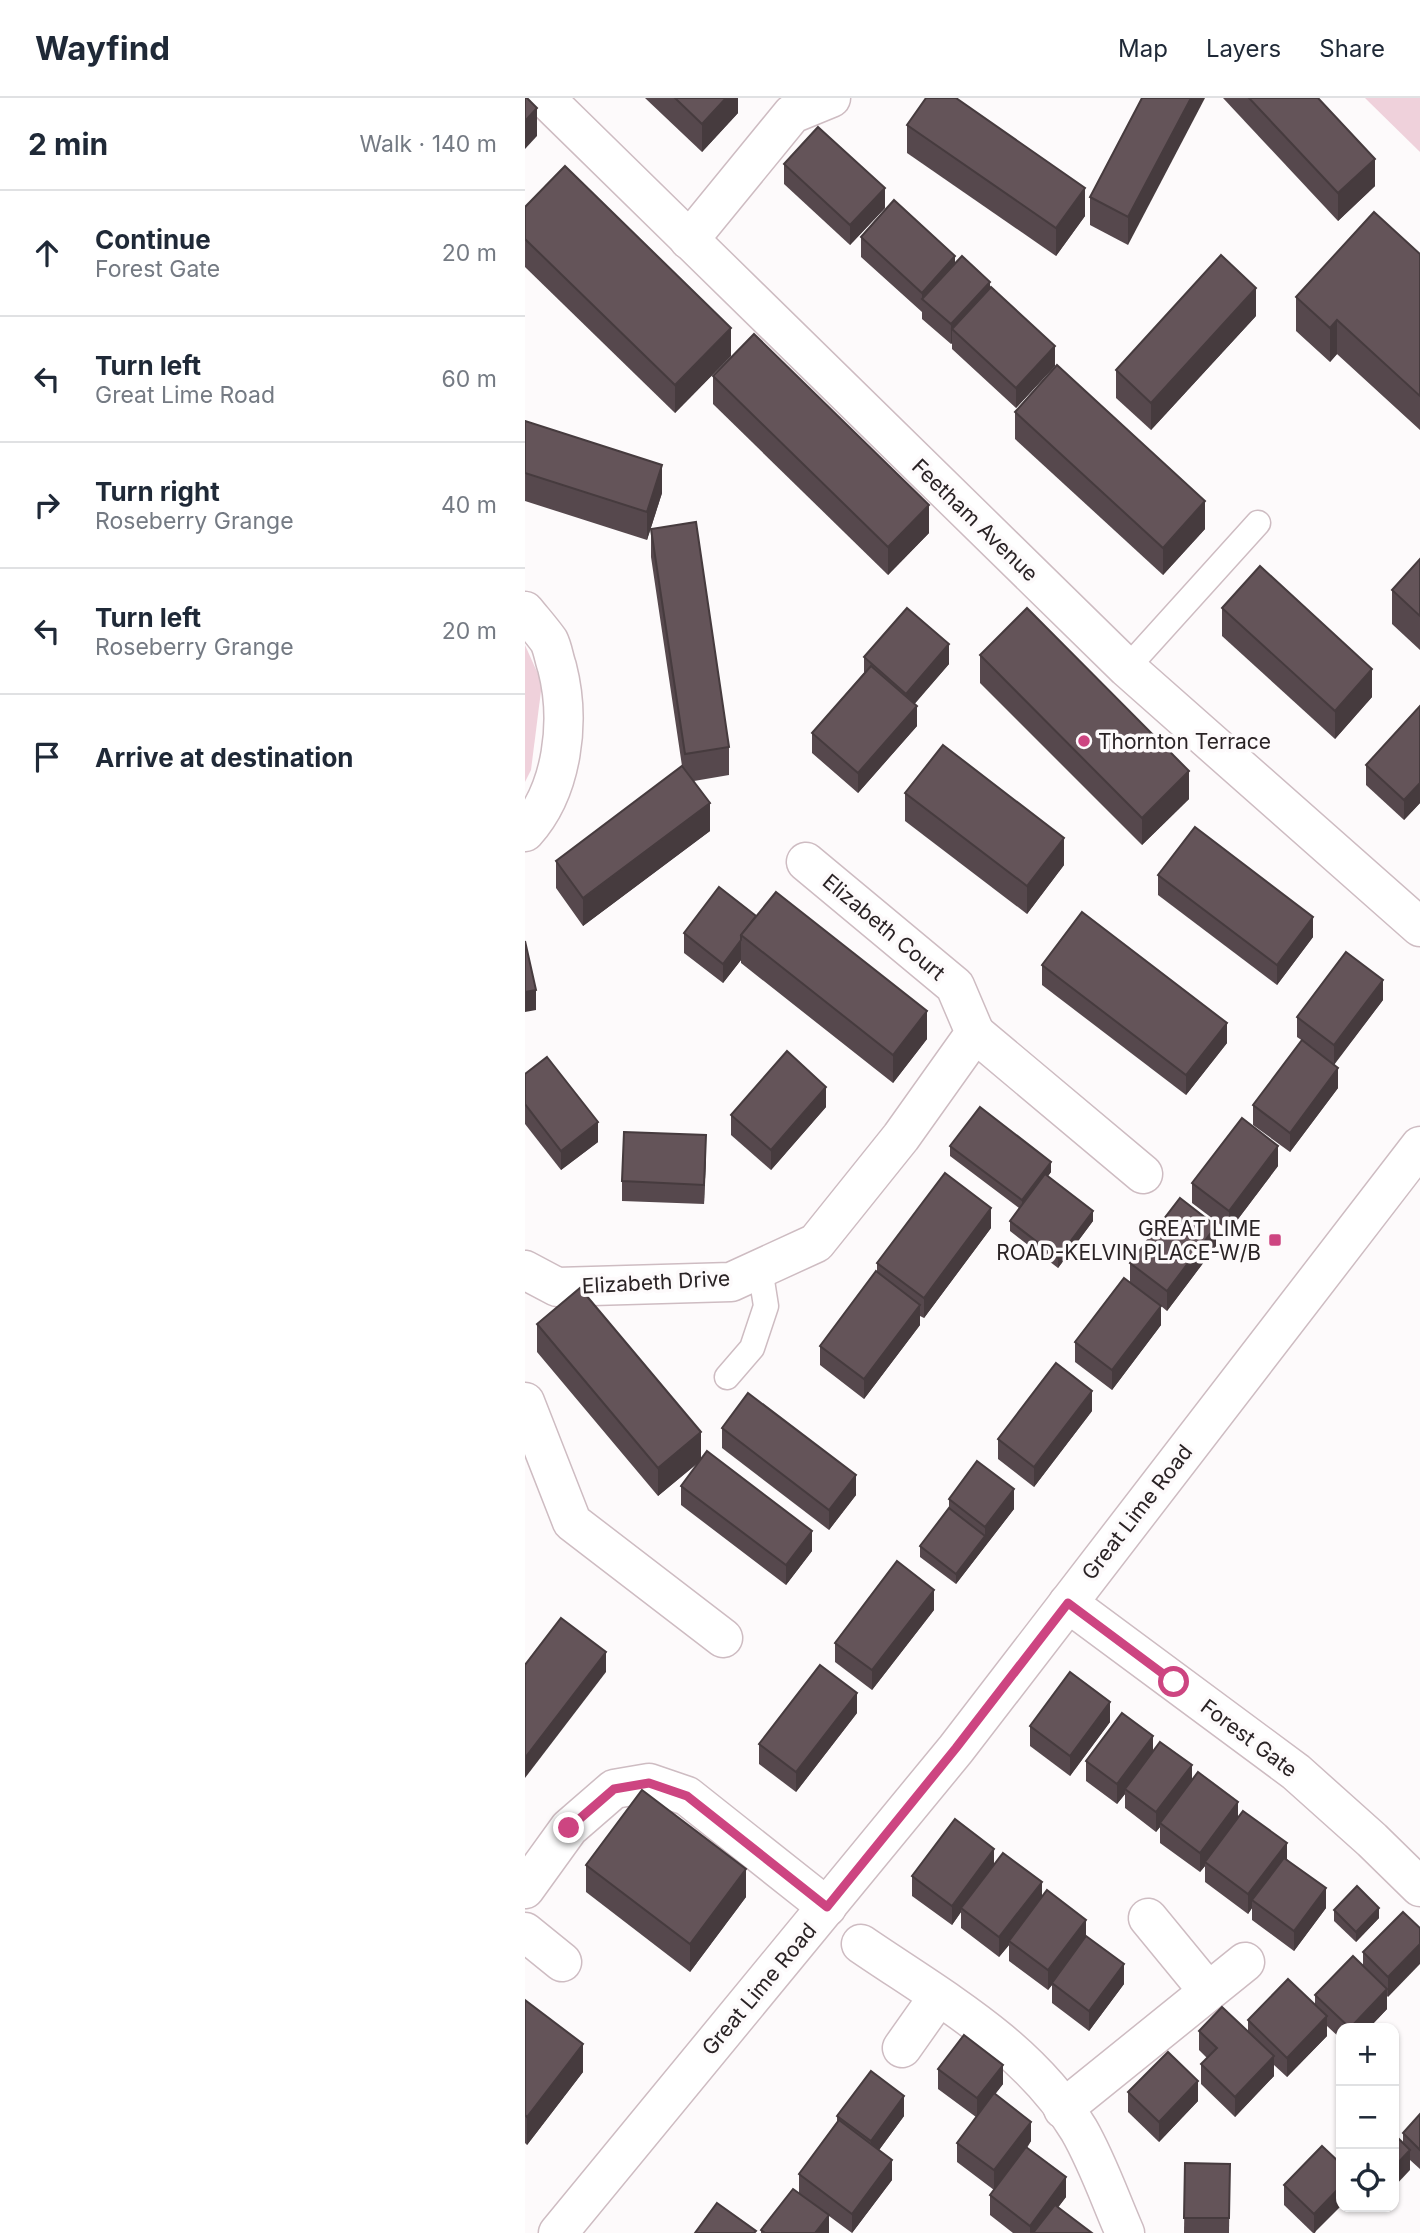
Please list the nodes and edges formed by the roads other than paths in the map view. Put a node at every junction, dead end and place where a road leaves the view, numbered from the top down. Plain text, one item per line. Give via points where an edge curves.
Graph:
1 (545, 98) edge
2 (831, 98) edge
3 (689, 240) junction
4 (1258, 523) dead end
5 (525, 611) edge
6 (1127, 668) junction
7 (525, 832) edge
8 (806, 862) dead end
9 (1420, 926) edge
10 (975, 1033) junction
11 (1420, 1146) edge
12 (1143, 1174) dead end
13 (760, 1268) junction
14 (525, 1270) edge
15 (727, 1377) dead end
16 (525, 1402) edge
17 (1068, 1603) junction
18 (723, 1638) dead end
19 (1420, 1887) edge
20 (525, 1889) edge
21 (827, 1907) junction
22 (1148, 1918) dead end
23 (525, 1932) edge
24 (861, 1944) dead end
25 (562, 1962) dead end
26 (1245, 1962) dead end
27 (1208, 1991) junction
28 (938, 1997) junction
29 (902, 2048) dead end
30 (1063, 2109) junction
31 (558, 2233) edge
32 (1125, 2233) edge

1 - 3 street, Feetham Avenue
2 - 3 street via 792,114
3 - 6 street, Feetham Avenue
4 - 6 lane
5 - 7 street via 550,643 563,691 555,780 536,820
6 - 9 street, Feetham Avenue
8 - 10 street, Elizabeth Court via 955,986
10 - 12 street, Elizabeth Court
10 - 13 street, Elizabeth Drive via 901,1137 816,1243
11 - 17 street, Great Lime Road
13 - 14 street, Elizabeth Drive via 731,1282 558,1287
13 - 15 lane via 766,1306 751,1348
16 - 18 street via 572,1522
17 - 19 street, Forest Gate via 1296,1772
17 - 21 street, Great Lime Road
20 - 21 street via 569,1828 614,1789 649,1783 687,1796
21 - 31 street, Great Lime Road
22 - 27 street
23 - 25 street
24 - 28 street
26 - 27 street
27 - 30 street
28 - 29 street
28 - 30 street via 1003,2041
30 - 32 street via 1092,2155

